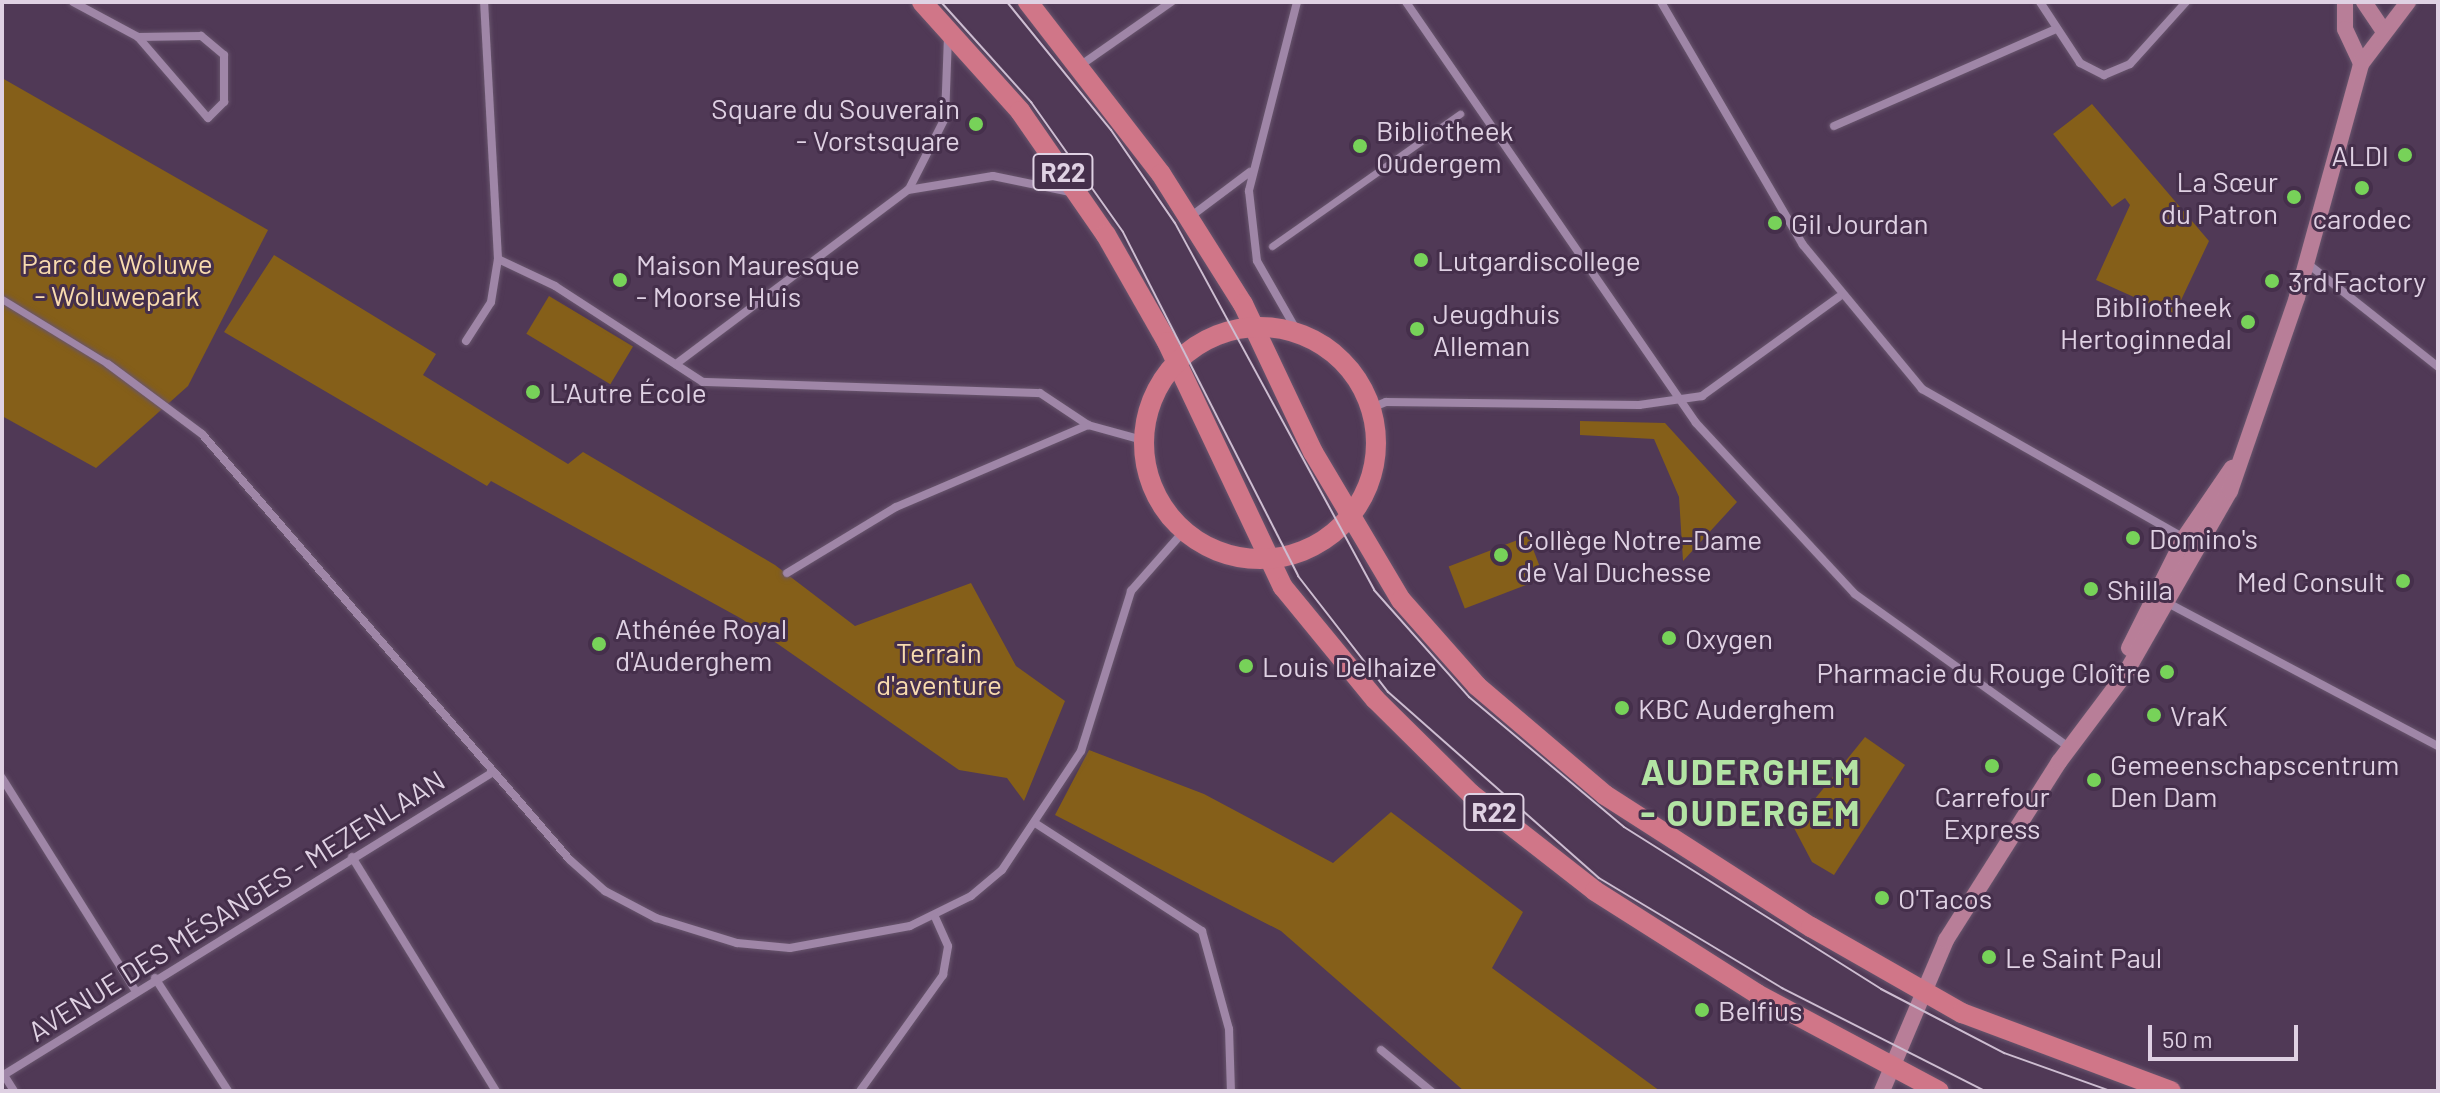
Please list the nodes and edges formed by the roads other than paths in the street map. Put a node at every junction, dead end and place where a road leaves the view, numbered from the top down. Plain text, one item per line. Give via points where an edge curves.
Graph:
1 (73, 2) edge
2 (484, 2) edge
3 (922, 2) edge
4 (1028, 2) edge
5 (1171, 2) edge
6 (1297, 2) edge
7 (1406, 2) edge
8 (1661, 2) edge
9 (2040, 2) edge
10 (2186, 2) edge
11 (2345, 2) edge
12 (2364, 2) edge
13 (2408, 2) edge
14 (949, 29) junction
15 (2056, 29) junction
16 (2382, 29) junction
17 (138, 37) junction
18 (2361, 64) junction
19 (1081, 65) junction
20 (1460, 114) dead end
21 (1834, 126) dead end
22 (1250, 172) junction
23 (908, 190) junction
24 (1079, 194) junction
25 (1189, 218) junction
26 (1272, 246) dead end
27 (498, 259) junction
28 (2306, 262) junction
29 (1839, 297) junction
30 (2, 299) edge
31 (1256, 326) junction
32 (1298, 333) junction
33 (466, 341) dead end
34 (1177, 361) junction
35 (108, 364) joint
36 (676, 364) junction
37 (2438, 367) edge
38 (1681, 400) junction
39 (1371, 408) junction
40 (1088, 425) junction
41 (1143, 440) junction
42 (2233, 467) junction
43 (1349, 519) junction
44 (1183, 532) junction
45 (2184, 538) junction
46 (1268, 560) junction
47 (787, 573) dead end
48 (2153, 595) junction
49 (2169, 604) junction
50 (2098, 708) junction
51 (2438, 746) edge
52 (2069, 747) junction
53 (493, 772) junction
54 (2, 778) edge
55 (1035, 823) junction
56 (352, 857) junction
57 (935, 917) junction
58 (155, 978) junction
59 (135, 990) junction
60 (1924, 990) junction
61 (1381, 1050) dead end
62 (1891, 1068) junction
63 (3, 1075) edge
64 (14, 1091) edge
65 (228, 1091) edge
66 (496, 1091) edge
67 (860, 1091) edge
68 (1231, 1091) edge
69 (1431, 1091) edge
70 (1882, 1091) edge
71 (1939, 1091) edge
72 (2171, 1091) edge

1 - 17 street
2 - 27 street
3 - 14 main road, R22
4 - 19 main road, R22
5 - 19 street
6 - 22 street
7 - 38 street
8 - 29 street
9 - 15 street
10 - 15 street via 2130,64 2104,75 2080,63
11 - 18 main road via 2345,29
12 - 16 main road
13 - 16 main road
14 - 23 street via 945,118
14 - 24 main road, R22
15 - 21 street
16 - 18 main road
17 - 17 street via 208,118 224,102 224,55 201,36
18 - 28 main road
19 - 25 main road, R22
20 - 26 street
22 - 25 street
22 - 32 street via 1257,261
23 - 24 street via 993,176
23 - 36 street
24 - 34 main road, R22
25 - 31 main road, R22
27 - 33 street via 491,302
27 - 36 street via 555,286
28 - 37 street
28 - 42 main road
29 - 38 street via 1702,396
29 - 45 street via 1922,389
30 - 35 street
31 - 32 main road
31 - 34 main road via 1219,333
31 - 43 main road, R22
32 - 39 main road via 1343,362
34 - 41 main road via 1159,384
34 - 46 main road, R22
35 - 53 street via 202,434
36 - 40 street via 703,382 1040,393
38 - 39 street
38 - 52 street via 1855,594
39 - 43 main road via 1374,467
40 - 41 street
40 - 47 street via 896,507
41 - 44 main road via 1153,491
42 - 45 main road
42 - 49 main road via 2230,491
43 - 46 main road via 1310,549
43 - 60 main road, R22 via 1426,633 1528,733 1652,829
44 - 46 main road via 1209,549
44 - 55 street via 1131,591 1081,751
45 - 48 main road
46 - 62 main road, R22 via 1335,654 1471,794 1595,891
48 - 49 street
48 - 50 main road
49 - 50 main road
49 - 51 street
50 - 52 main road
52 - 60 main road via 1962,913
53 - 56 street, AVENUE DES MÉSANGES - MEZENLAAN
53 - 57 street via 605,891 689,933 790,948
54 - 59 street
55 - 57 street via 1002,870
55 - 68 street via 1202,931 1229,1029
56 - 58 street, AVENUE DES MÉSANGES - MEZENLAAN
56 - 66 street
57 - 67 street via 948,946 943,975
58 - 59 street, AVENUE DES MÉSANGES - MEZENLAAN
58 - 65 street
59 - 63 street, AVENUE DES MÉSANGES - MEZENLAAN
60 - 62 main road
60 - 72 main road, R22 via 2010,1035
61 - 69 street
62 - 70 main road
62 - 71 main road, R22
63 - 64 street

